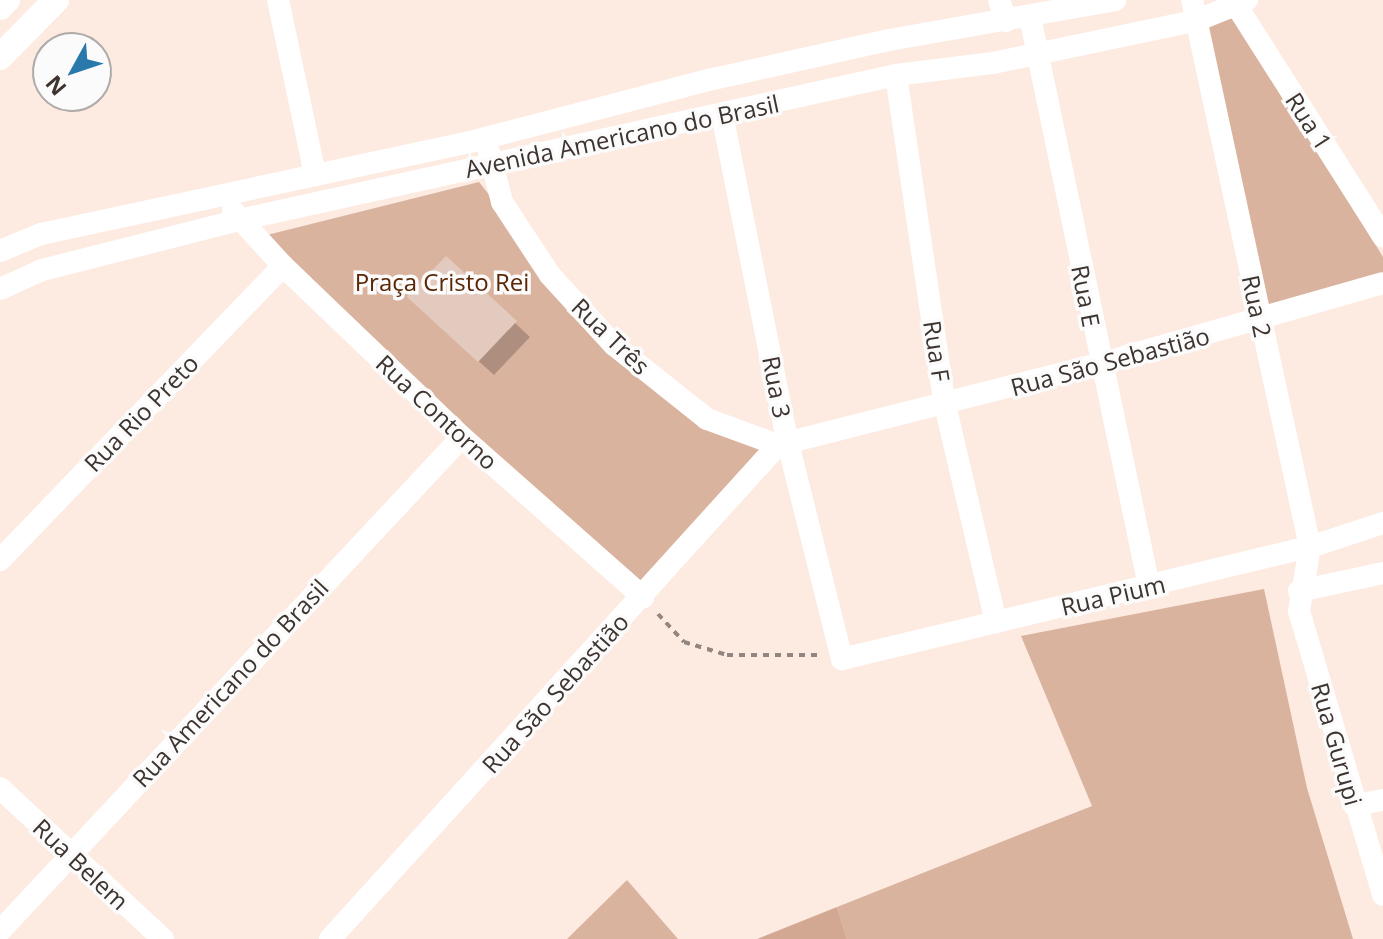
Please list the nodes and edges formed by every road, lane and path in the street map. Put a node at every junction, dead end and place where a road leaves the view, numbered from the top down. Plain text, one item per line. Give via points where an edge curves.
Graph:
1 (7, 0) edge
2 (56, 0) edge
3 (278, 0) edge
4 (1115, 0) edge
5 (1239, 2) edge
6 (0, 7) edge
7 (1002, 10) edge
8 (1195, 10) edge
9 (1030, 17) junction
10 (1037, 52) junction
11 (0, 57) edge
12 (896, 75) junction
13 (722, 114) junction
14 (486, 138) junction
15 (492, 164) junction
16 (315, 174) junction
17 (222, 195) junction
18 (239, 220) junction
19 (1383, 236) edge
20 (0, 251) edge
21 (283, 266) junction
22 (1383, 283) edge
23 (0, 289) edge
24 (1259, 320) junction
25 (1099, 364) junction
26 (945, 405) junction
27 (462, 437) junction
28 (783, 444) junction
29 (1383, 523) edge
30 (1310, 547) junction
31 (0, 560) edge
32 (1383, 573) edge
33 (1149, 586) junction
34 (1299, 591) junction
35 (643, 597) junction
36 (996, 622) junction
37 (842, 659) junction
38 (0, 788) edge
39 (1383, 800) edge
40 (1354, 805) junction
41 (70, 853) junction
42 (1383, 895) edge
43 (0, 931) edge
44 (163, 939) edge
45 (330, 939) edge

1 - 6 street
2 - 11 street
3 - 16 street
4 - 9 street, Avenida Americano do Brasil
5 - 8 street, Avenida Americano do Brasil
5 - 19 street, Rua 1
7 - 9 street, Avenida Americano do Brasil
7 - 14 street, Avenida Americano do Brasil
8 - 10 street, Avenida Americano do Brasil
8 - 24 street, Rua 2
9 - 10 street, Rua E
10 - 12 street, Avenida Americano do Brasil
10 - 25 street, Rua E
12 - 13 street, Avenida Americano do Brasil
12 - 26 street, Rua F
13 - 15 street, Avenida Americano do Brasil
13 - 28 street, Rua 3
14 - 15 street, Rua Três
14 - 16 street, Avenida Americano do Brasil
15 - 18 street, Avenida Americano do Brasil
15 - 28 street, Rua Três via 502,202 550,275 614,345 707,419
16 - 17 street, Avenida Americano do Brasil
17 - 18 street, Rua Contorno
17 - 20 street, Avenida Americano do Brasil via 41,234
18 - 21 street, Rua Contorno
18 - 23 street, Avenida Americano do Brasil via 42,270
21 - 27 street, Rua Contorno
21 - 31 street, Rua Rio Preto
22 - 24 street, Rua São Sebastião
24 - 25 street, Rua São Sebastião
24 - 30 street, Rua 2
25 - 26 street, Rua São Sebastião
25 - 33 street, Rua E
26 - 28 street, Rua São Sebastião
26 - 36 street, Rua F
27 - 35 street, Rua Contorno
27 - 41 street, Rua Americano do Brasil
28 - 35 street, Rua São Sebastião
28 - 37 street, Rua 3
29 - 30 street, Rua Pium
30 - 33 street, Rua Pium
30 - 34 street, Rua 2
32 - 34 street
33 - 36 street, Rua Pium
34 - 40 street, Rua Gurupi via 1299,611
35 - 37 path via 684,642 727,655 795,651
35 - 45 street, Rua São Sebastião
36 - 37 street, Rua Pium
38 - 41 street, Rua Belem
39 - 40 street
40 - 42 street, Rua Gurupi
41 - 43 street, Rua Americano do Brasil
41 - 44 street, Rua Belem

